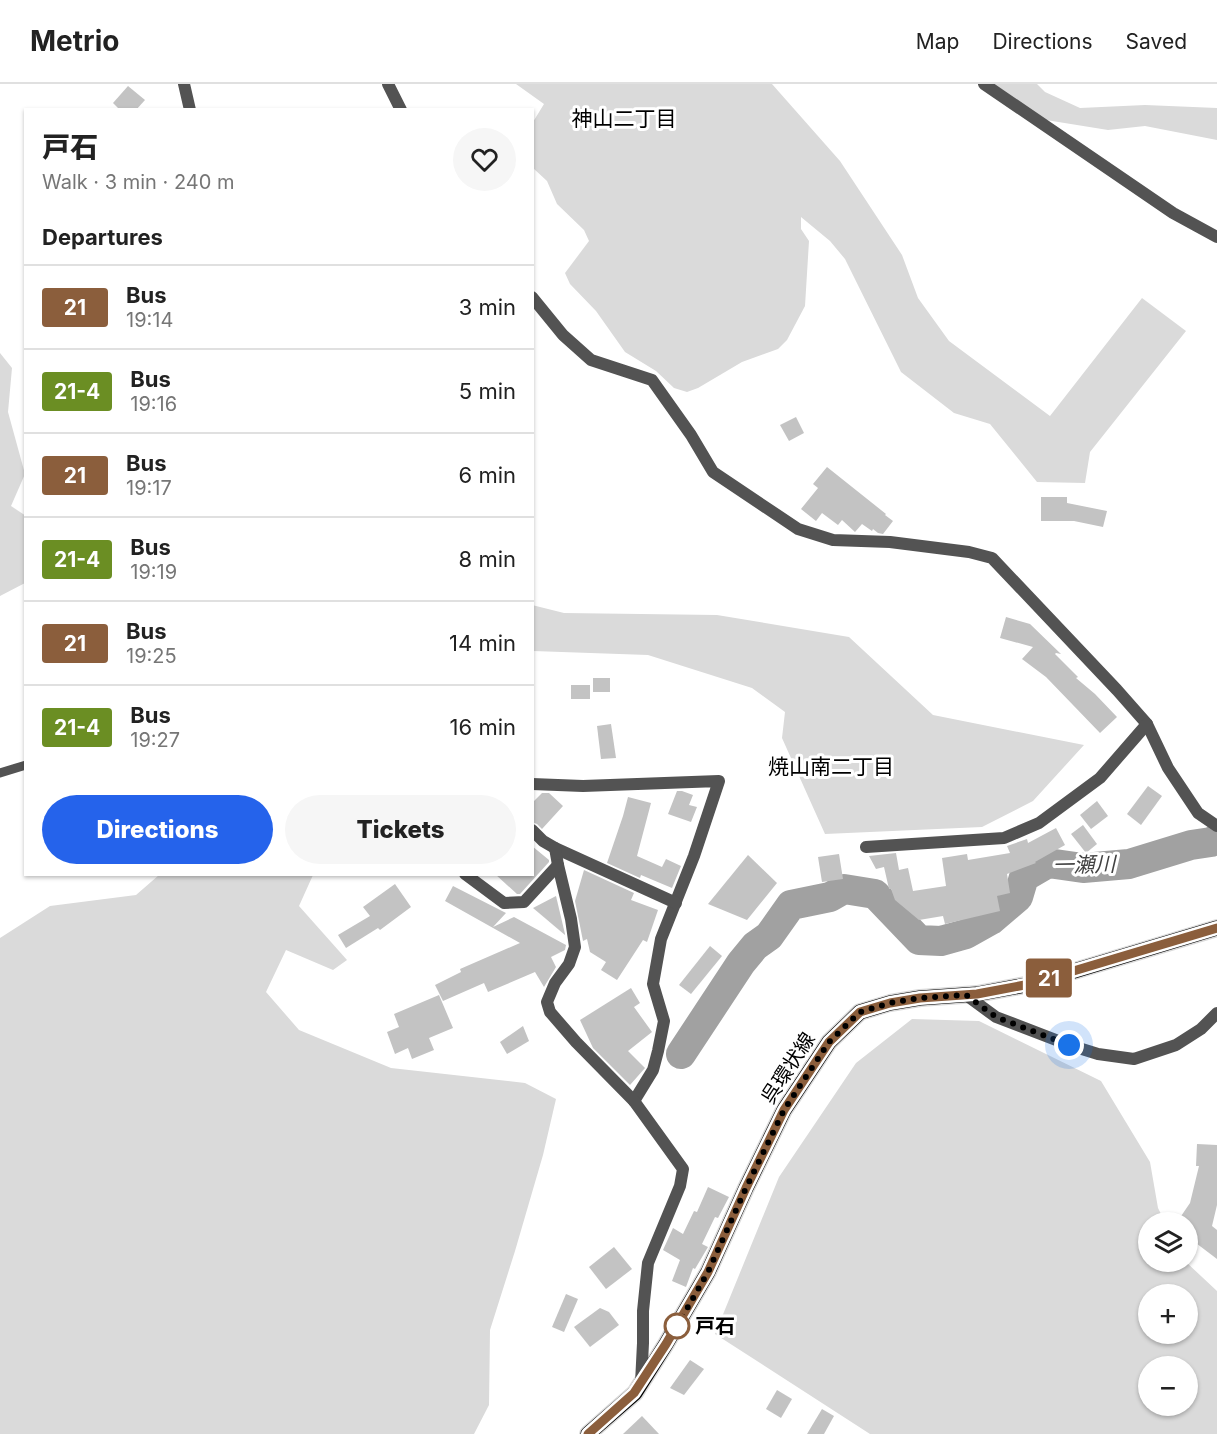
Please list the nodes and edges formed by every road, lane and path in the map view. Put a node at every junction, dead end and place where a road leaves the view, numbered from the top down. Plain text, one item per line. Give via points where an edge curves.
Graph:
1 (184, 84) edge
2 (388, 84) edge
3 (984, 84) edge
4 (190, 108) edge
5 (400, 108) edge
6 (1217, 237) edge
7 (534, 299) edge
8 (1147, 724) junction
9 (24, 766) edge
10 (0, 773) edge
11 (534, 784) edge
12 (1215, 824) edge
13 (534, 832) edge
14 (866, 847) dead end
15 (555, 848) junction
16 (558, 865) junction
17 (468, 876) edge
18 (676, 903) junction
19 (1217, 928) edge
20 (966, 995) junction
21 (1217, 1013) edge
22 (634, 1101) junction
23 (641, 1383) junction
24 (588, 1434) edge

1 - 4 street
2 - 5 street
3 - 6 street via 1173,213
7 - 8 street via 563,335 591,360 652,381 713,472 798,530 833,540 890,542 992,558
8 - 12 street via 1168,768 1197,813
8 - 14 street via 1100,778 1039,823 1004,838
9 - 10 lane
11 - 18 street via 719,781
13 - 15 street
15 - 16 street
15 - 18 street
16 - 17 street via 524,902 504,903
16 - 22 street via 575,947 547,1002 576,1042
18 - 22 street via 661,939 653,984 663,1021 658,1051 653,1070
19 - 20 main road, 呉環状線 via 1030,984
20 - 21 street via 996,1017 1059,1041 1098,1054 1134,1059 1176,1045
20 - 23 main road, 呉環状線 via 920,998 860,1012 829,1042 784,1110 708,1272
22 - 23 street via 683,1169 680,1186 648,1263
23 - 24 main road, 呉環状線

